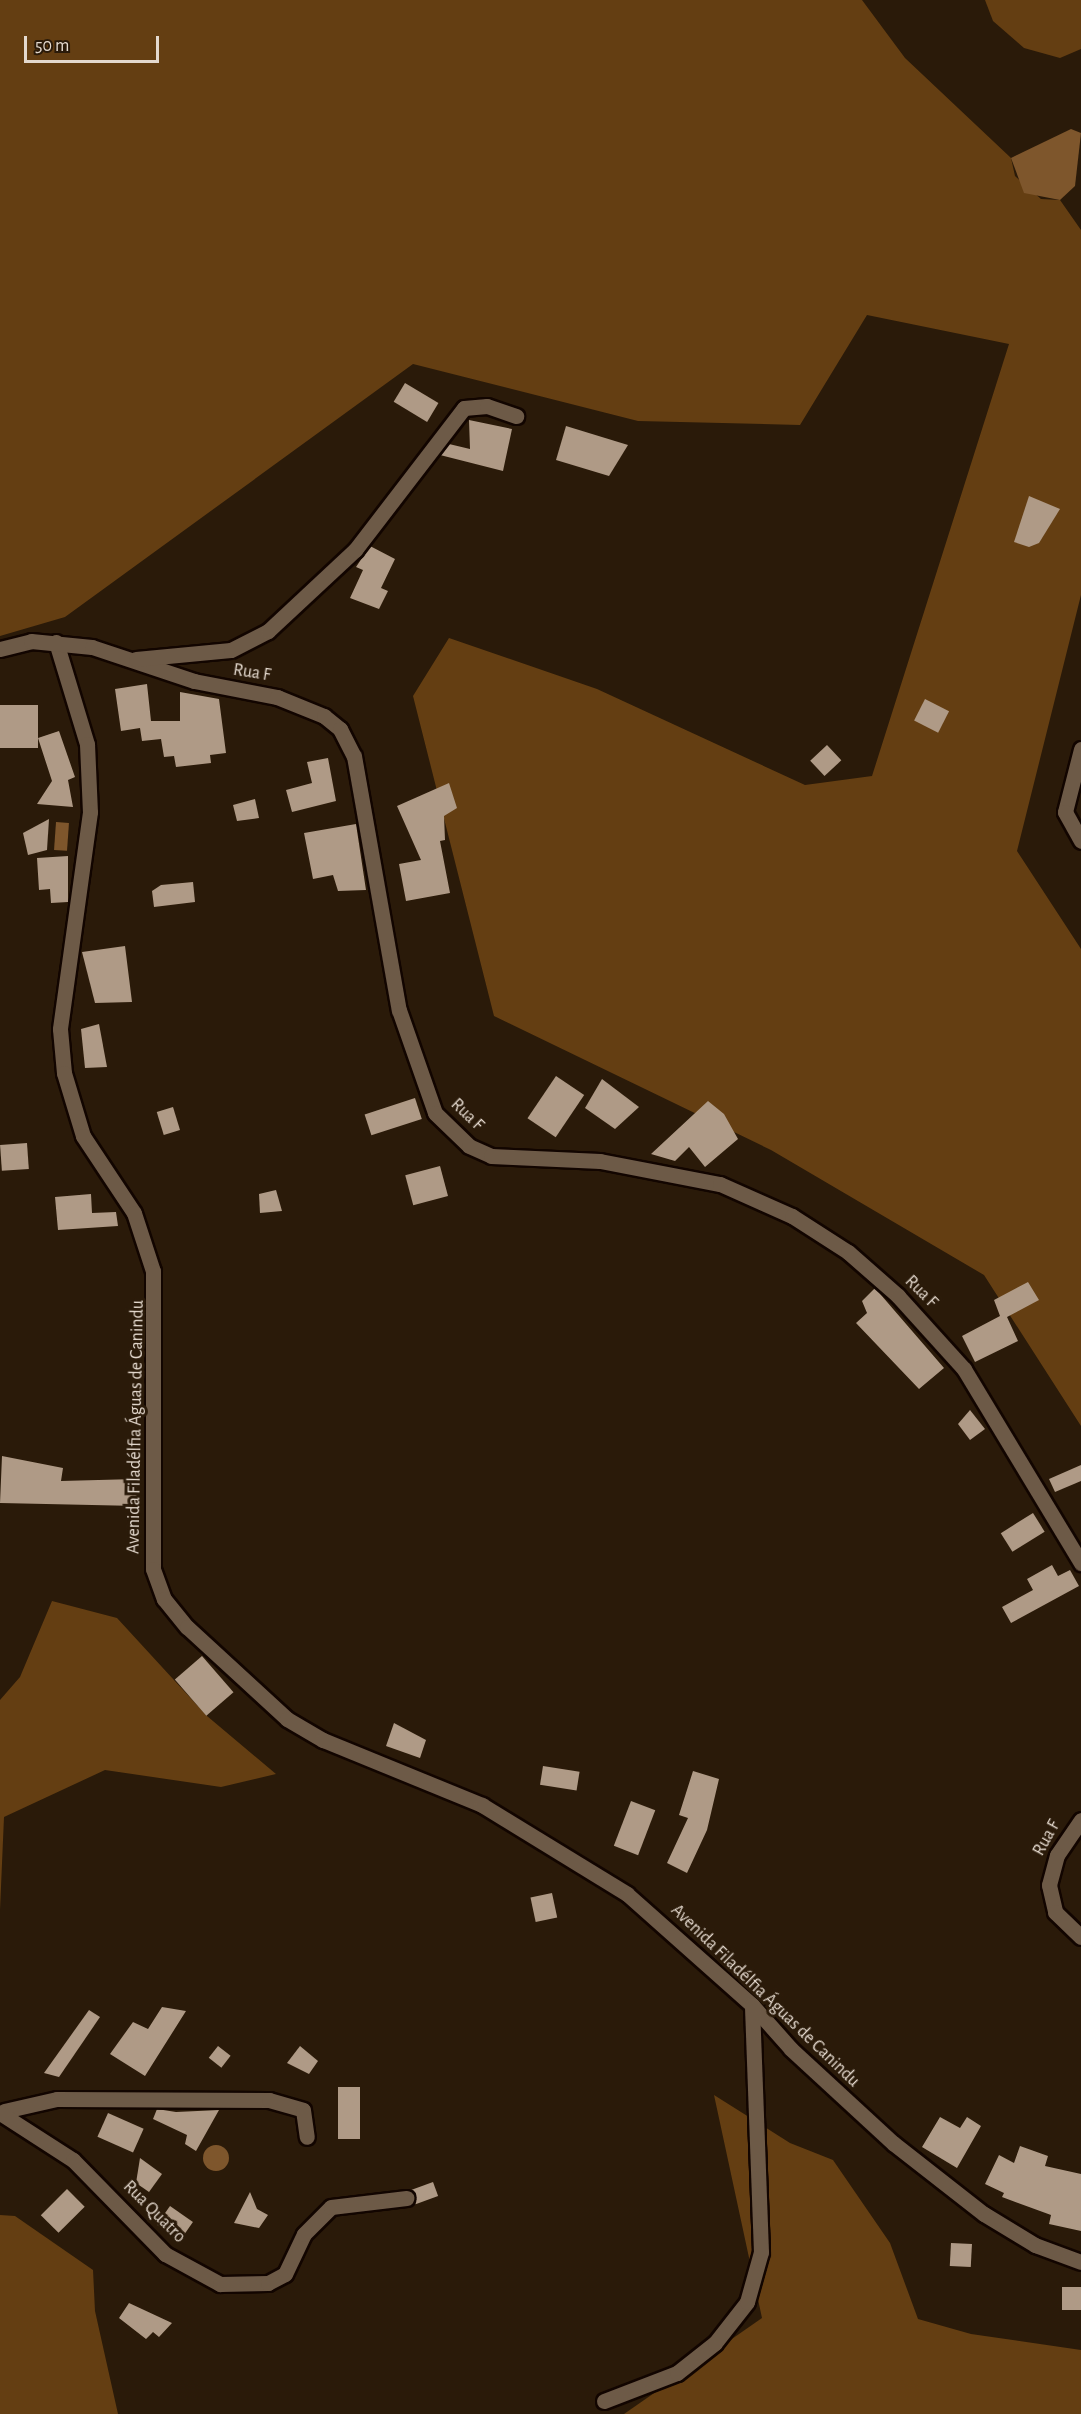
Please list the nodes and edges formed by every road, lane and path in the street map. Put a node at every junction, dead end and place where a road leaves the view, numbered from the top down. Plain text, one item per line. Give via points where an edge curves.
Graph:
1 (516, 416) dead end
2 (56, 642) junction
3 (0, 649) edge
4 (126, 659) junction
5 (1081, 749) edge
6 (1081, 841) edge
7 (1081, 1563) edge
8 (1081, 1820) edge
9 (1081, 1937) edge
10 (752, 2005) junction
11 (2, 2112) edge
12 (307, 2137) dead end
13 (406, 2198) dead end
14 (1081, 2262) edge
15 (604, 2401) dead end

1 - 4 street via 487,406 464,408 355,550 249,642 215,653
2 - 3 street, Rua F
2 - 4 street, Rua F
2 - 10 street, Avenida Filadélfia Águas de Canindu via 87,744 90,812 60,1029 64,1073 83,1136 124,1197 150,1251 157,1293 153,1569 164,1599 187,1627 287,1719 322,1740 482,1805 559,1852 627,1894
4 - 7 street, Rua F via 249,695 276,697 324,716 340,729 354,756 412,1060 435,1113 451,1130 491,1156 600,1161 720,1184 792,1216 848,1252 898,1296 964,1369
5 - 6 street via 1065,812
8 - 9 street, Rua F via 1057,1855 1049,1885 1055,1912
10 - 14 street, Avenida Filadélfia Águas de Canindu via 791,2049 902,2150 984,2214 1035,2245
10 - 15 street via 761,2252 747,2302 715,2343 677,2373
11 - 12 street via 57,2099 269,2100 303,2110
11 - 13 street, Rua Quatro via 73,2160 165,2254 220,2284 268,2283 285,2274 304,2234 331,2207

